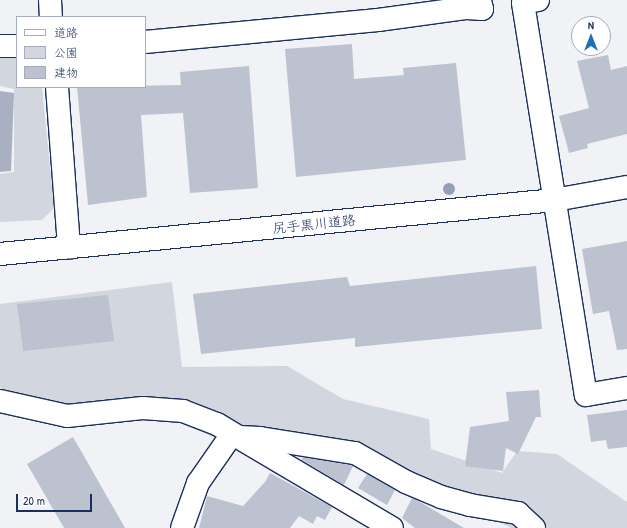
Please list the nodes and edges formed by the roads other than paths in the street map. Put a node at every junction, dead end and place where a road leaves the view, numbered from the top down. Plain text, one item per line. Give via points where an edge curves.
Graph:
1 (50, 0) edge
2 (480, 0) edge
3 (538, 0) edge
4 (51, 16) edge
5 (146, 42) edge
6 (0, 46) edge
7 (16, 46) edge
8 (57, 88) edge
9 (627, 187) edge
10 (555, 200) junction
11 (69, 248) junction
12 (0, 254) edge
13 (627, 388) edge
14 (0, 401) edge
15 (235, 436) junction
16 (182, 528) edge
17 (392, 528) edge
18 (534, 528) edge

1 - 4 street
2 - 5 street via 482,9 467,8 363,21
3 - 10 street via 523,3
6 - 7 street
8 - 11 street
9 - 10 street, 尻手黒川道路
10 - 11 street, 尻手黒川道路
10 - 13 street via 586,395
11 - 12 street, 尻手黒川道路
14 - 15 street via 67,416 143,408 183,411 217,424
15 - 16 street via 198,483
15 - 17 street
15 - 18 street via 355,453 406,482 441,497 518,513

